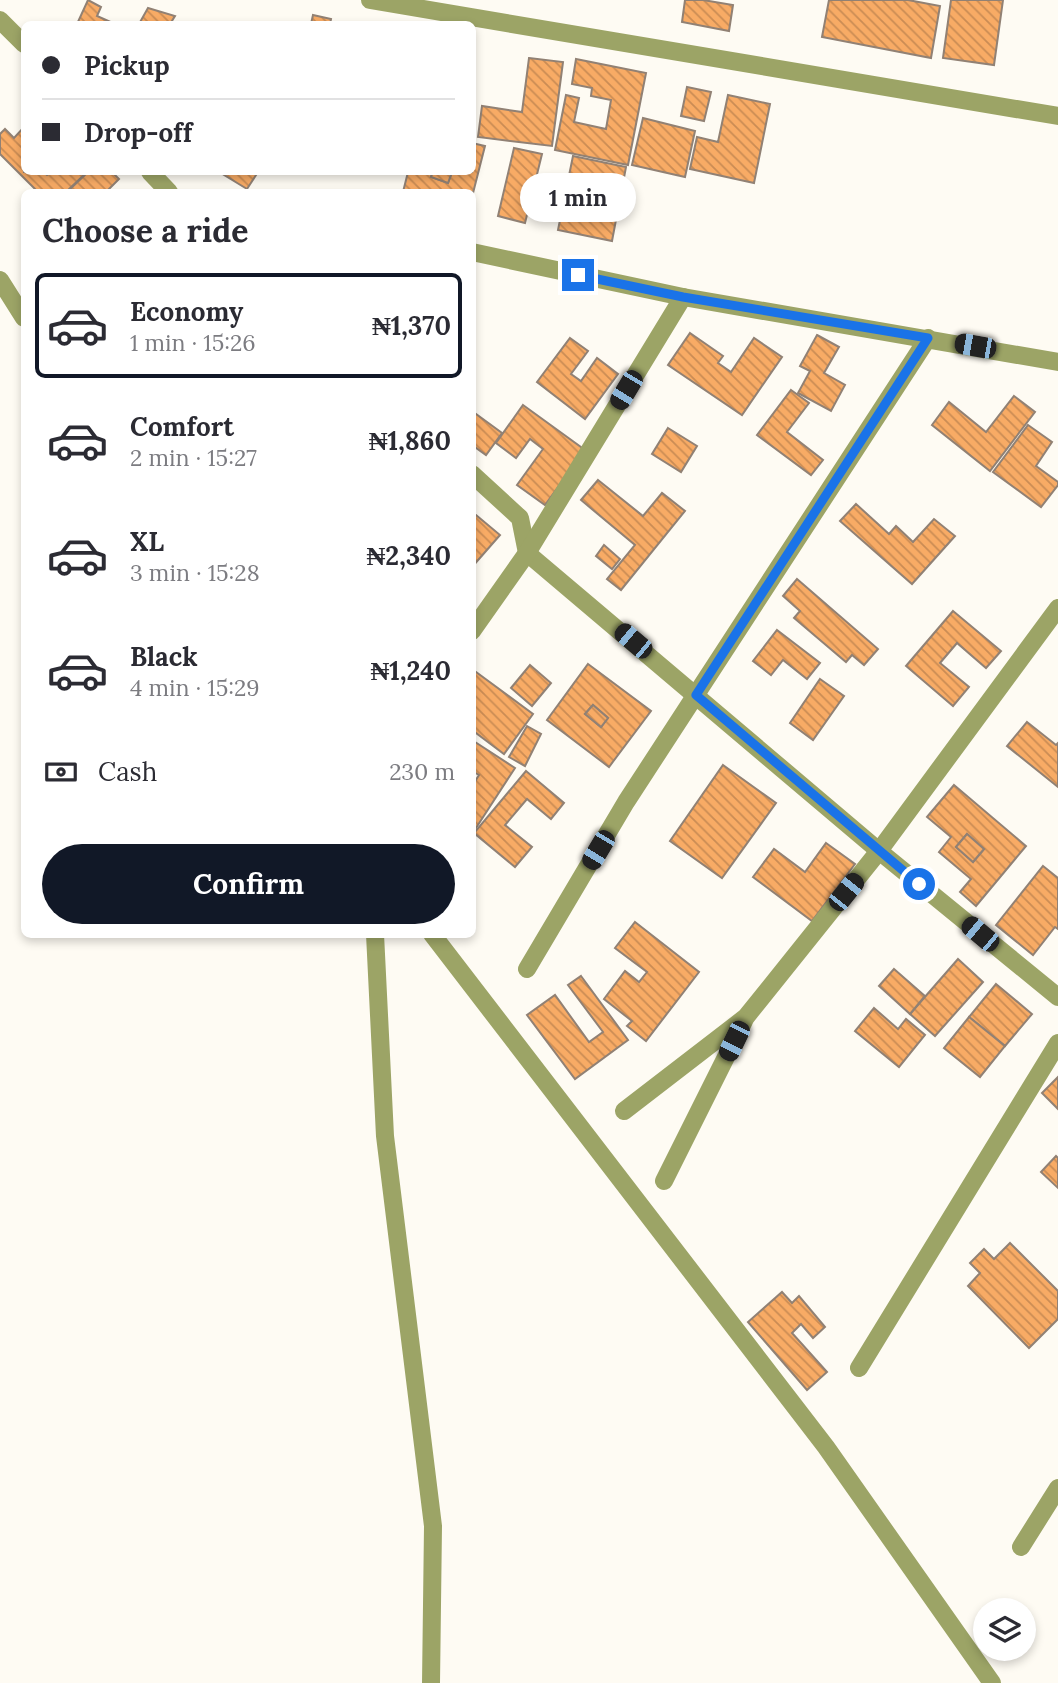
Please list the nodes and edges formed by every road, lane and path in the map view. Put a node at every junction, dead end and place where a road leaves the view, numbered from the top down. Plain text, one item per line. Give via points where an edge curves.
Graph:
1 (370, 0) edge
2 (0, 20) edge
3 (21, 41) edge
4 (1058, 116) edge
5 (153, 175) edge
6 (166, 189) edge
7 (476, 253) edge
8 (0, 280) edge
9 (683, 297) junction
10 (21, 313) edge
11 (928, 338) junction
12 (1058, 362) edge
13 (476, 478) edge
14 (527, 552) junction
15 (1058, 608) edge
16 (476, 625) edge
17 (696, 695) junction
18 (879, 851) junction
19 (375, 938) edge
20 (435, 938) edge
21 (527, 969) dead end
22 (1058, 997) edge
23 (746, 1017) junction
24 (1058, 1043) edge
25 (625, 1111) dead end
26 (664, 1181) dead end
27 (859, 1368) dead end
28 (1058, 1488) edge
29 (1021, 1547) dead end
30 (431, 1683) edge
31 (992, 1683) edge

1 - 4 street
2 - 3 street
5 - 6 street
7 - 9 street
8 - 10 street
9 - 11 street
9 - 14 street
11 - 12 street
11 - 17 street
13 - 14 street via 520,518
14 - 16 street
14 - 17 street
15 - 18 street
17 - 18 street
17 - 21 street
18 - 22 street
18 - 23 street
19 - 30 street via 385,1136 433,1526
20 - 31 street via 827,1447
23 - 25 street
23 - 26 street
24 - 27 street
28 - 29 street

